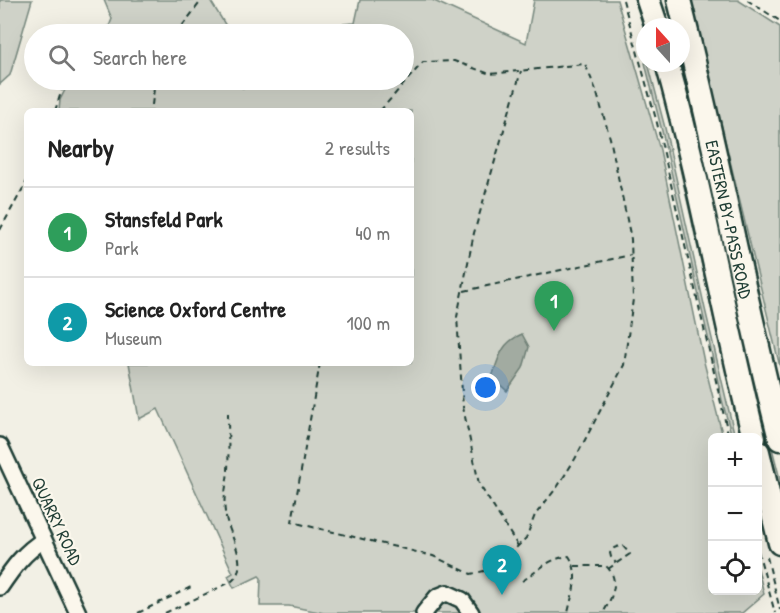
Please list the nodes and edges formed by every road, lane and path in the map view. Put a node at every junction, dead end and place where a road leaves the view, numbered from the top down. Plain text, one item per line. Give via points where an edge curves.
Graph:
1 (202, 0) edge
2 (623, 0) edge
3 (648, 0) edge
4 (679, 0) edge
5 (747, 0) edge
6 (654, 18) edge
7 (780, 21) edge
8 (184, 24) edge
9 (521, 71) junction
10 (414, 72) edge
11 (669, 72) edge
12 (62, 90) edge
13 (154, 90) edge
14 (398, 90) edge
15 (152, 105) dead end
16 (56, 108) edge
17 (383, 108) edge
18 (24, 186) edge
19 (0, 230) edge
20 (632, 255) junction
21 (463, 291) junction
22 (319, 366) edge
23 (228, 413) dead end
24 (728, 433) edge
25 (753, 433) edge
26 (780, 439) edge
27 (0, 446) edge
28 (762, 478) edge
29 (44, 540) junction
30 (518, 546) junction
31 (773, 548) edge
32 (616, 563) junction
33 (506, 566) junction
34 (575, 566) junction
35 (762, 566) edge
36 (608, 568) junction
37 (510, 581) dead end
38 (522, 581) dead end
39 (0, 587) edge
40 (191, 587) dead end
41 (780, 609) edge
42 (78, 613) edge
43 (138, 613) edge
44 (165, 613) edge
45 (424, 613) edge
46 (471, 613) edge
47 (568, 613) edge
48 (603, 613) edge
49 (775, 613) edge

1 - 8 path
2 - 24 path via 657,123
3 - 6 highway
4 - 26 highway, EASTERN BY-PASS ROAD
5 - 7 path
9 - 10 path via 490,74 454,61 423,62
9 - 20 path via 585,64 609,138
9 - 21 path via 474,233
11 - 25 highway, EASTERN BY-PASS ROAD
12 - 16 path
13 - 15 path
14 - 17 path
18 - 19 path
20 - 21 path
20 - 30 path via 633,299 624,365 575,459
21 - 30 path via 457,317 463,407 479,484
22 - 33 path via 292,522 433,556 471,574
23 - 44 path via 225,513 237,551 237,577
27 - 29 street, QUARRY ROAD
28 - 31 highway
29 - 39 street via 28,549
29 - 42 street, QUARRY ROAD
30 - 33 path
31 - 41 path
32 - 32 path via 630,554 621,545 610,553
32 - 36 path
33 - 37 path
34 - 36 path
34 - 38 path via 569,556 556,558
34 - 47 path via 576,580
35 - 49 path
36 - 48 path via 614,584
40 - 43 path
45 - 46 street via 437,597 447,593 462,600

